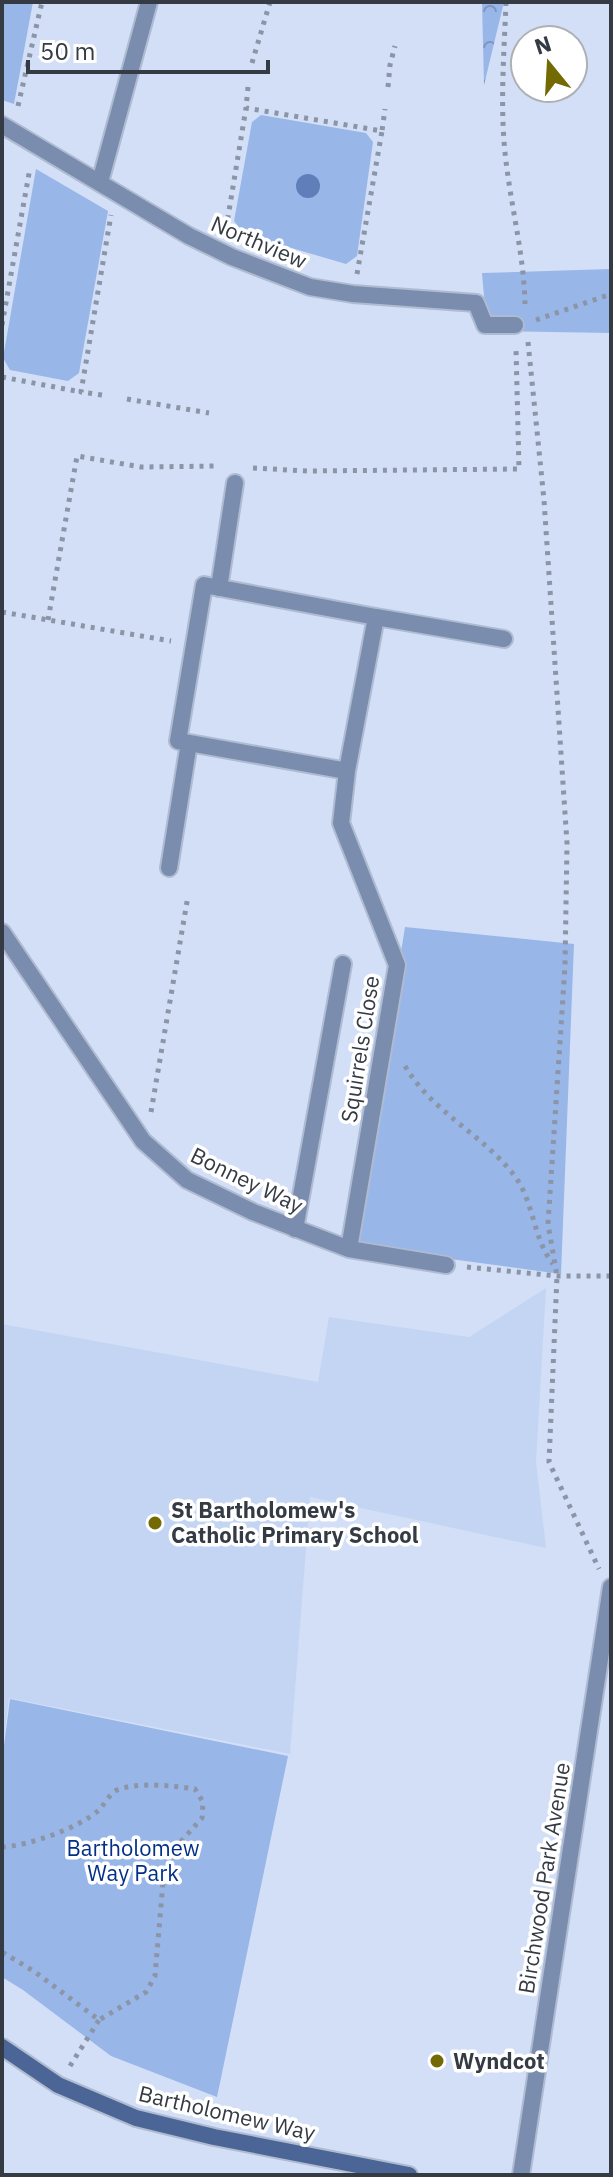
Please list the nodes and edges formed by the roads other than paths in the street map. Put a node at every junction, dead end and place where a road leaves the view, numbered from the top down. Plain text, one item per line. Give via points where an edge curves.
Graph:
1 (149, 2) edge
2 (2, 125) edge
3 (100, 182) junction
4 (521, 324) road end
5 (235, 483) dead end
6 (219, 588) junction
7 (376, 617) junction
8 (504, 639) dead end
9 (189, 743) junction
10 (347, 771) junction
11 (169, 868) dead end
12 (2, 932) edge
13 (343, 964) dead end
14 (295, 1229) junction
15 (349, 1249) junction
16 (446, 1265) road end
17 (610, 1590) edge
18 (2, 2047) edge
19 (409, 2175) edge
20 (521, 2175) edge

1 - 3 street
2 - 3 street, Northview
3 - 4 street, Northview via 218,251 310,287 476,303 485,325
5 - 6 street
6 - 7 street
6 - 9 street via 204,585 178,741
7 - 8 street
7 - 10 street, Squirrels Close
9 - 10 street
9 - 11 street
10 - 15 street, Squirrels Close via 341,823 397,965
12 - 14 street, Bonney Way via 143,1141 187,1180
13 - 14 street
14 - 15 street, Bonney Way
15 - 16 street, Bonney Way
17 - 20 street, Birchwood Park Avenue
18 - 19 main road, Bartholomew Way via 58,2085 136,2118

